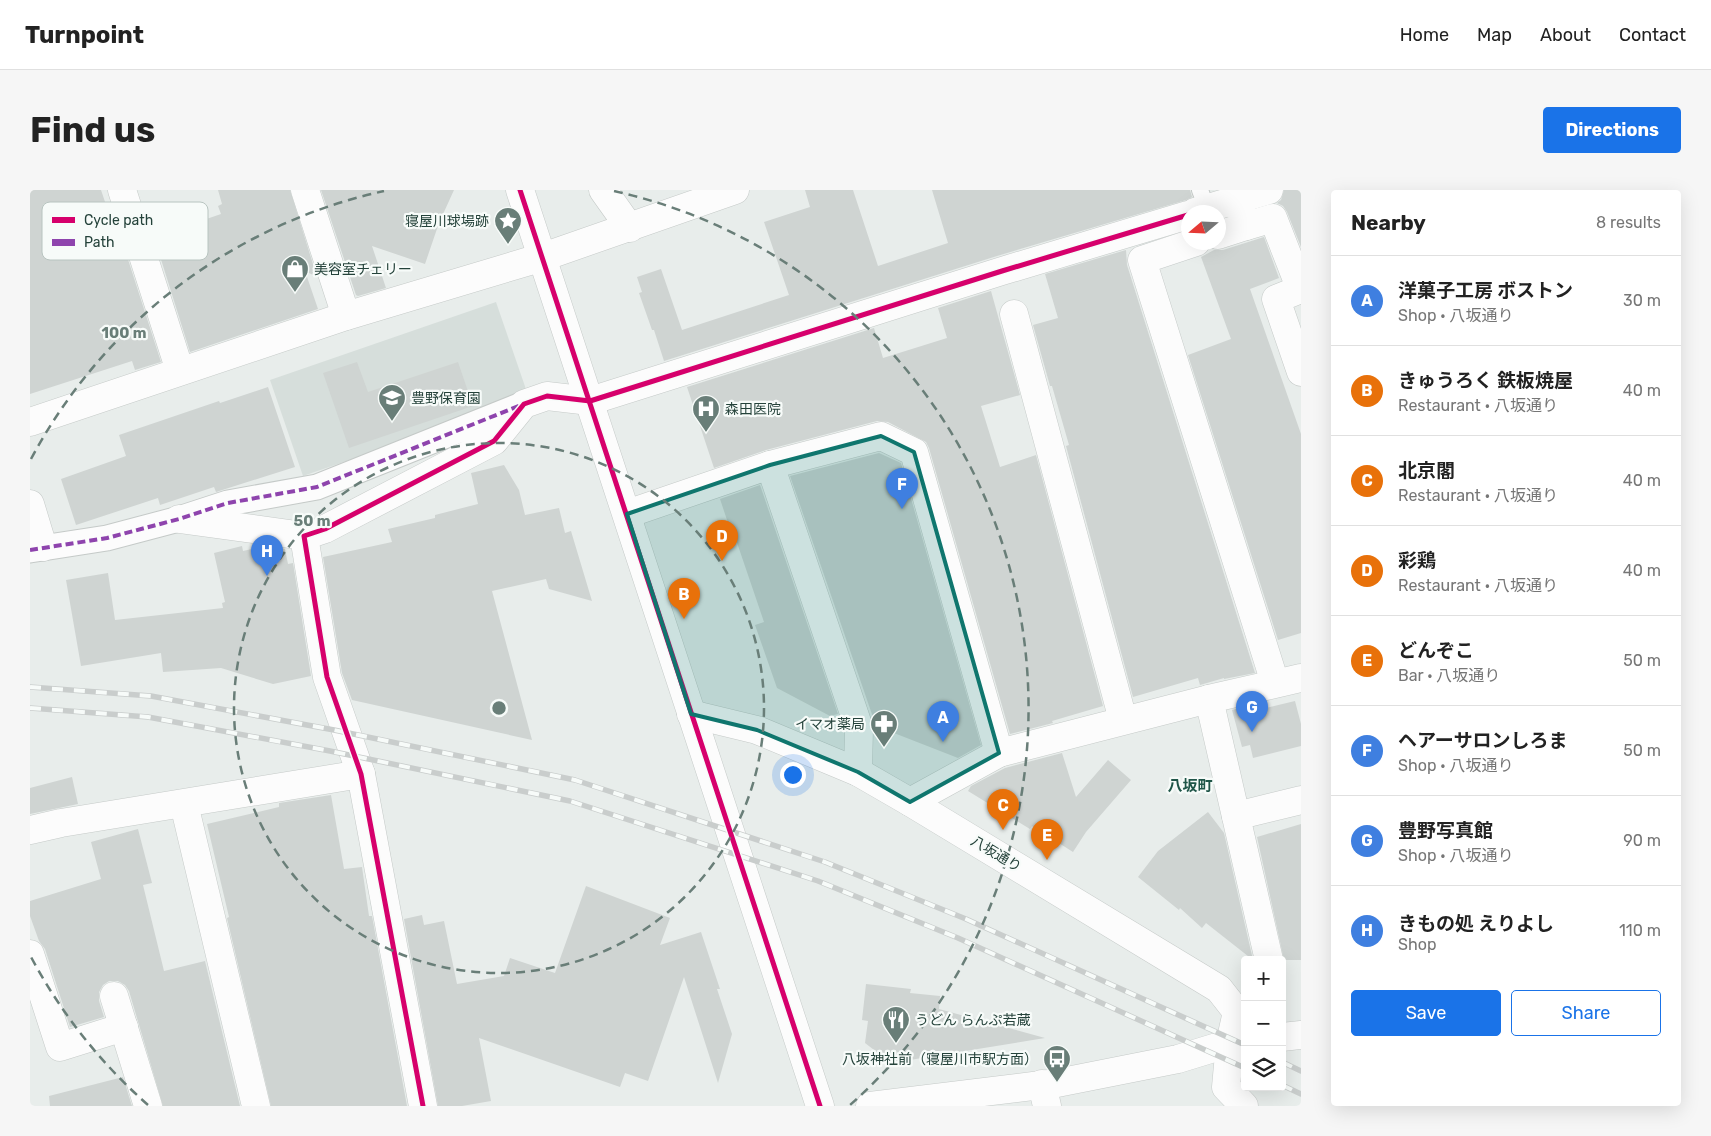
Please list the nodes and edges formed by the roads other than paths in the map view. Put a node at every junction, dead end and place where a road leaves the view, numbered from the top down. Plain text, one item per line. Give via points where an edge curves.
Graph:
1 (122, 190) edge
2 (305, 190) edge
3 (520, 190) edge
4 (604, 190) edge
5 (736, 190) edge
6 (1269, 190) edge
7 (1237, 200) junction
8 (126, 202) edge
9 (1209, 205) edge
10 (1181, 213) edge
11 (1246, 226) junction
12 (630, 228) junction
13 (1226, 232) edge
14 (1181, 247) edge
15 (543, 257) junction
16 (144, 260) edge
17 (1301, 289) edge
18 (1014, 314) dead end
19 (346, 316) junction
20 (180, 371) junction
21 (1301, 372) edge
22 (590, 400) junction
23 (524, 404) junction
24 (30, 422) edge
25 (770, 465) junction
26 (30, 504) edge
27 (627, 514) junction
28 (179, 519) junction
29 (304, 536) junction
30 (37, 549) edge
31 (1288, 680) edge
32 (1209, 699) junction
33 (691, 714) junction
34 (1124, 720) junction
35 (999, 753) junction
36 (858, 772) junction
37 (361, 774) junction
38 (1301, 800) edge
39 (910, 802) junction
40 (184, 804) junction
41 (1236, 816) junction
42 (30, 830) edge
43 (30, 954) edge
44 (1268, 956) edge
45 (114, 996) dead end
46 (38, 1004) edge
47 (124, 1027) junction
48 (1301, 1035) edge
49 (1286, 1037) edge
50 (1237, 1042) edge
51 (1044, 1095) edge
52 (148, 1106) edge
53 (256, 1106) edge
54 (422, 1106) edge
55 (820, 1106) edge
56 (870, 1106) edge
57 (1244, 1106) edge

1 - 8 street
2 - 19 street
3 - 15 street
4 - 12 street
5 - 12 street
6 - 7 street
7 - 9 street
7 - 11 street
10 - 22 street
11 - 13 street
11 - 17 street via 1272,218
12 - 15 street
14 - 31 street via 1142,260
15 - 19 street
15 - 22 street
16 - 20 street
17 - 21 street via 1276,300
18 - 34 street
19 - 20 street
20 - 24 street
22 - 23 street via 547,396
22 - 27 street
23 - 28 street via 316,487 228,503
23 - 29 street via 494,441 325,529
25 - 27 street
25 - 35 street via 881,436 914,452
25 - 36 street via 859,728
26 - 30 street
27 - 33 street
28 - 29 street
28 - 30 street via 107,538
29 - 37 street via 327,676
31 - 32 street
32 - 34 street
32 - 41 street
33 - 36 street, 八坂通り via 757,730
33 - 55 street
34 - 35 street
35 - 39 street
36 - 39 street, 八坂通り
37 - 40 street
37 - 54 street
38 - 41 street
39 - 50 street, 八坂通り via 1218,989 1237,1012
40 - 42 street
40 - 53 street
41 - 44 street
43 - 46 street
45 - 47 street
46 - 47 street via 60,1048
47 - 52 street
48 - 49 street
50 - 51 street
50 - 57 street via 1226,1087
51 - 56 street

